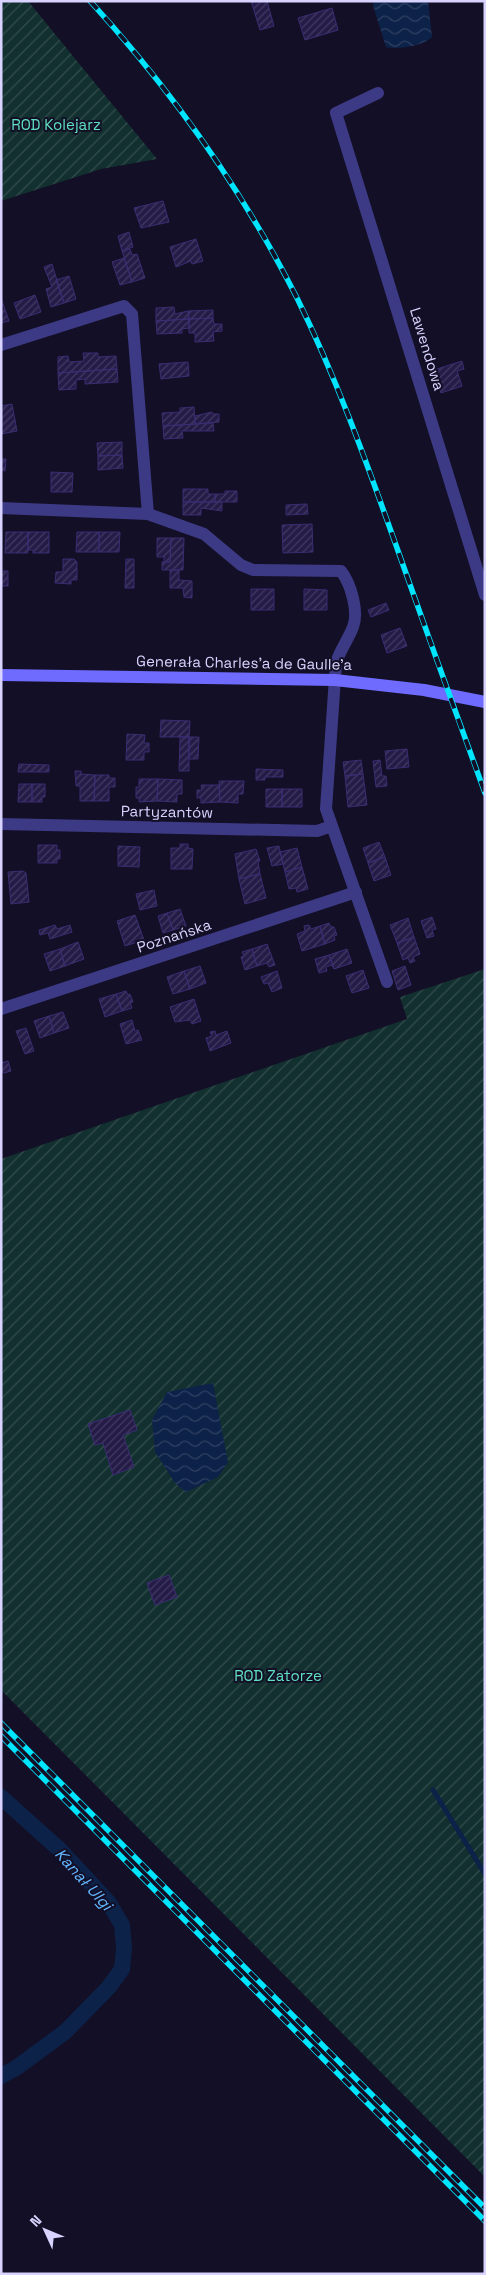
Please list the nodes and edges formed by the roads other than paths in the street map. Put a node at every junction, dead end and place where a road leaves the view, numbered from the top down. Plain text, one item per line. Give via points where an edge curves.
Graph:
1 (378, 93) dead end
2 (1, 345) edge
3 (1, 508) edge
4 (148, 514) junction
5 (485, 595) edge
6 (1, 674) edge
7 (335, 680) junction
8 (485, 702) edge
9 (1, 824) edge
10 (332, 826) junction
11 (356, 892) junction
12 (387, 982) dead end
13 (1, 1010) edge

1 - 5 street, Lawendowa via 336,113
2 - 4 street via 124,306 132,314
3 - 4 street
4 - 7 street via 204,534 241,565 253,570 341,571 350,587 354,616 353,627 336,663
6 - 7 main road, Generała Charles'a de Gaulle'a
7 - 8 main road, Generała Charles'a de Gaulle'a via 424,690
7 - 10 street via 326,809
9 - 10 street, Partyzantów via 317,832
10 - 11 street
11 - 12 street
11 - 13 street, Poznańska

